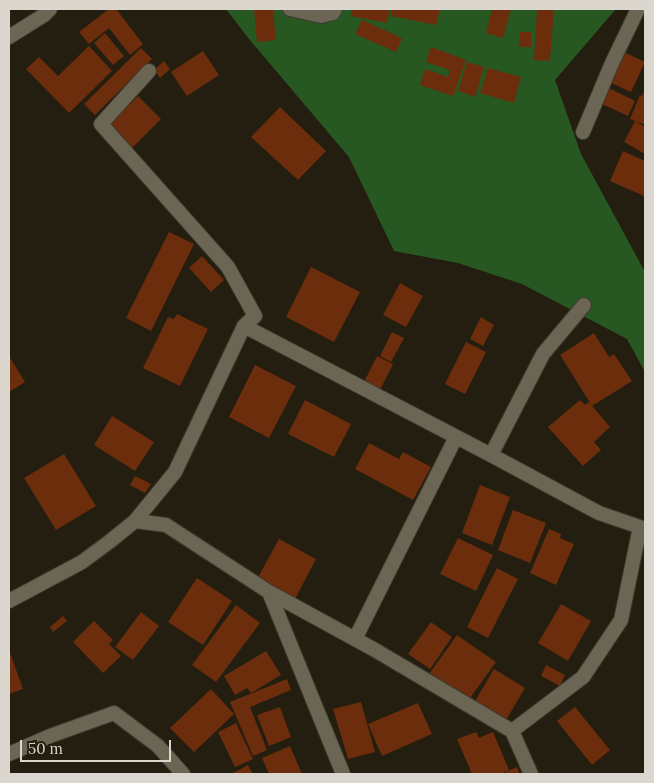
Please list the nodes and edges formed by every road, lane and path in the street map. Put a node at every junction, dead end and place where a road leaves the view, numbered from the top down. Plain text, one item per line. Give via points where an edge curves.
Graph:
1 (50, 9) edge
2 (290, 9) edge
3 (335, 9) edge
4 (638, 9) edge
5 (9, 37) edge
6 (149, 71) dead end
7 (583, 132) dead end
8 (584, 305) dead end
9 (244, 326) junction
10 (456, 437) junction
11 (491, 455) junction
12 (135, 520) junction
13 (269, 592) junction
14 (9, 601) edge
15 (355, 639) junction
16 (512, 731) junction
17 (9, 754) edge
18 (183, 774) edge
19 (343, 774) edge
20 (531, 774) edge

1 - 5 street
2 - 3 street via 322,16 333,13
4 - 7 street
6 - 9 street via 101,124 228,267 255,316
8 - 11 street via 542,354
9 - 10 street
9 - 12 street via 175,472
10 - 11 street
10 - 15 street
11 - 16 street via 599,513 640,527 621,620 583,677
12 - 13 street via 166,525
12 - 14 street via 82,562
13 - 15 street
13 - 19 street
15 - 16 street
16 - 20 street
17 - 18 street via 114,713 158,746

